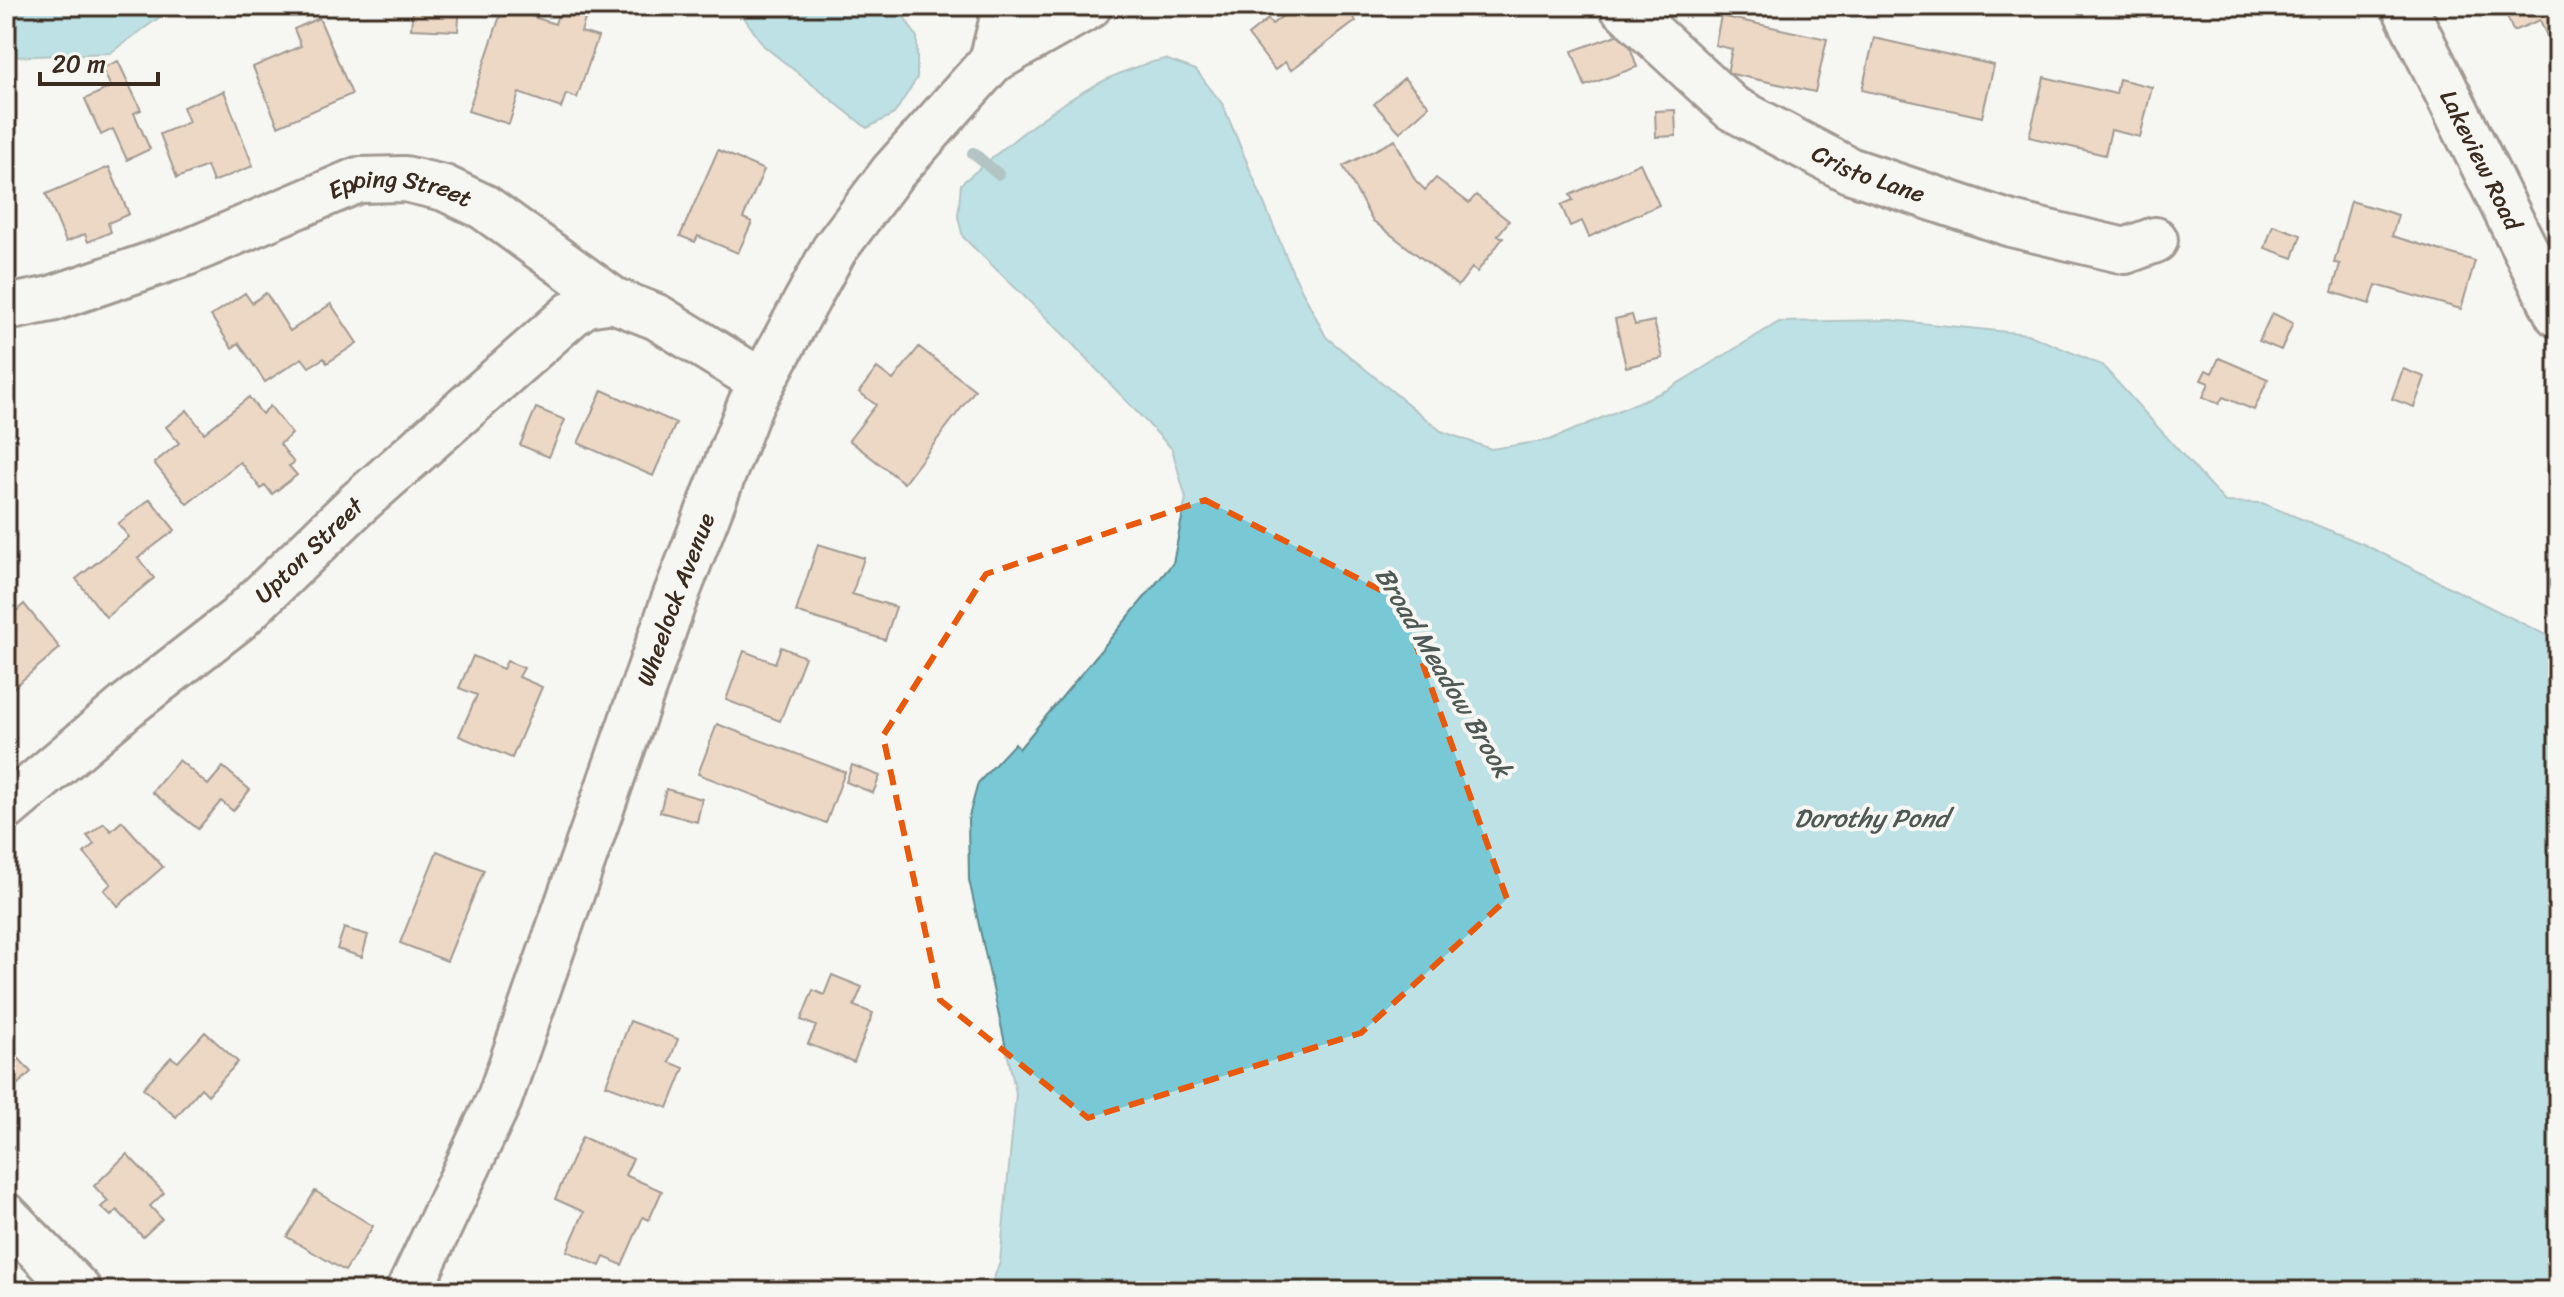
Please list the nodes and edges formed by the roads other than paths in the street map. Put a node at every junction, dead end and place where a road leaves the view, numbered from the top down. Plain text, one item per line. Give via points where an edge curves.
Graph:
1 (1006, 6) edge
2 (1089, 6) edge
3 (1622, 6) edge
4 (2404, 6) edge
5 (992, 61) junction
6 (2155, 240) dead end
7 (613, 300) junction
8 (6, 308) edge
9 (2558, 315) edge
10 (762, 382) junction
11 (6, 808) edge
12 (6, 1216) edge
13 (79, 1291) edge
14 (409, 1291) edge

1 - 5 street
2 - 5 street, Wheelock Avenue
3 - 6 street, Cristo Lane via 1732,108 1849,170 2011,224 2125,251
4 - 9 street, Lakeview Road
5 - 10 street, Wheelock Avenue via 892,173 834,250
7 - 8 street, Epping Street via 484,207 444,188 405,179 358,180 186,253 51,299
7 - 10 street, Epping Street via 657,317
7 - 11 street, Upton Street via 586,304 572,314 356,505 238,619
10 - 14 street, Wheelock Avenue via 673,603 499,1100
12 - 13 street

